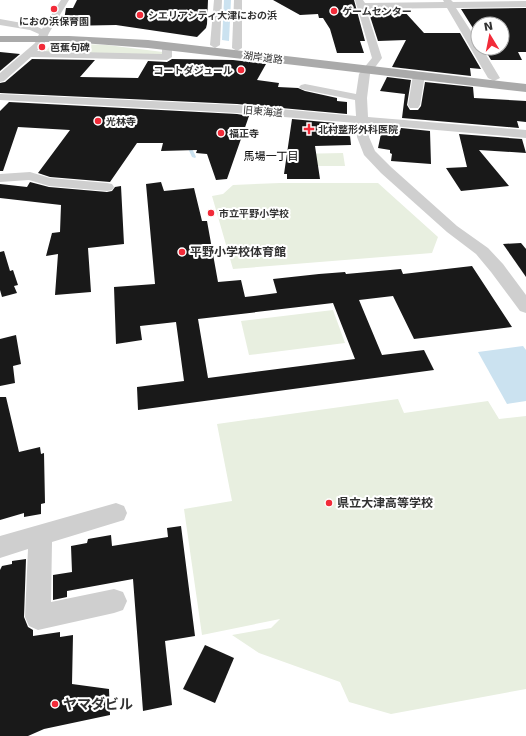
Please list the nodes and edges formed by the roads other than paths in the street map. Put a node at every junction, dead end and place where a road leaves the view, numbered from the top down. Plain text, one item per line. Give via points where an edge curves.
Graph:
1 (65, 0) edge
2 (218, 0) edge
3 (238, 0) edge
4 (448, 2) edge
5 (360, 3) edge
6 (526, 4) edge
7 (0, 22) edge
8 (0, 33) edge
9 (42, 36) junction
10 (0, 39) edge
11 (216, 45) junction
12 (167, 46) junction
13 (237, 48) junction
14 (29, 54) junction
15 (371, 66) junction
16 (419, 75) junction
17 (494, 78) junction
18 (0, 79) edge
19 (526, 81) edge
20 (305, 87) dead end
21 (526, 88) edge
22 (0, 96) edge
23 (361, 98) junction
24 (414, 105) dead end
25 (362, 120) junction
26 (526, 134) edge
27 (0, 178) edge
28 (107, 187) dead end
29 (526, 307) edge
30 (116, 512) dead end
31 (40, 534) junction
32 (0, 547) edge
33 (114, 601) dead end

1 - 9 street
2 - 11 street
3 - 13 street
4 - 5 street
4 - 6 street
4 - 17 street
5 - 15 street via 377,58
7 - 9 street via 33,28
8 - 9 main road, 湖岸道路
9 - 10 main road, 湖岸道路
9 - 11 main road, 湖岸道路 via 109,35
9 - 12 main road, 湖岸道路
9 - 14 street via 39,44
11 - 13 main road, 湖岸道路
12 - 14 street via 167,57
12 - 15 main road, 湖岸道路
13 - 15 main road, 湖岸道路
14 - 18 street
15 - 16 main road, 湖岸道路
15 - 17 main road, 湖岸道路
15 - 23 street via 365,74
16 - 21 main road, 湖岸道路
16 - 24 street
17 - 19 main road, 湖岸道路
20 - 23 street
22 - 25 street, 旧東海道 via 214,107
23 - 25 street
25 - 26 street, 旧東海道
25 - 29 street via 364,144 369,152 452,229 482,251 498,268
27 - 28 street via 30,176 49,182
30 - 31 street
31 - 32 street
31 - 33 street via 38,617

